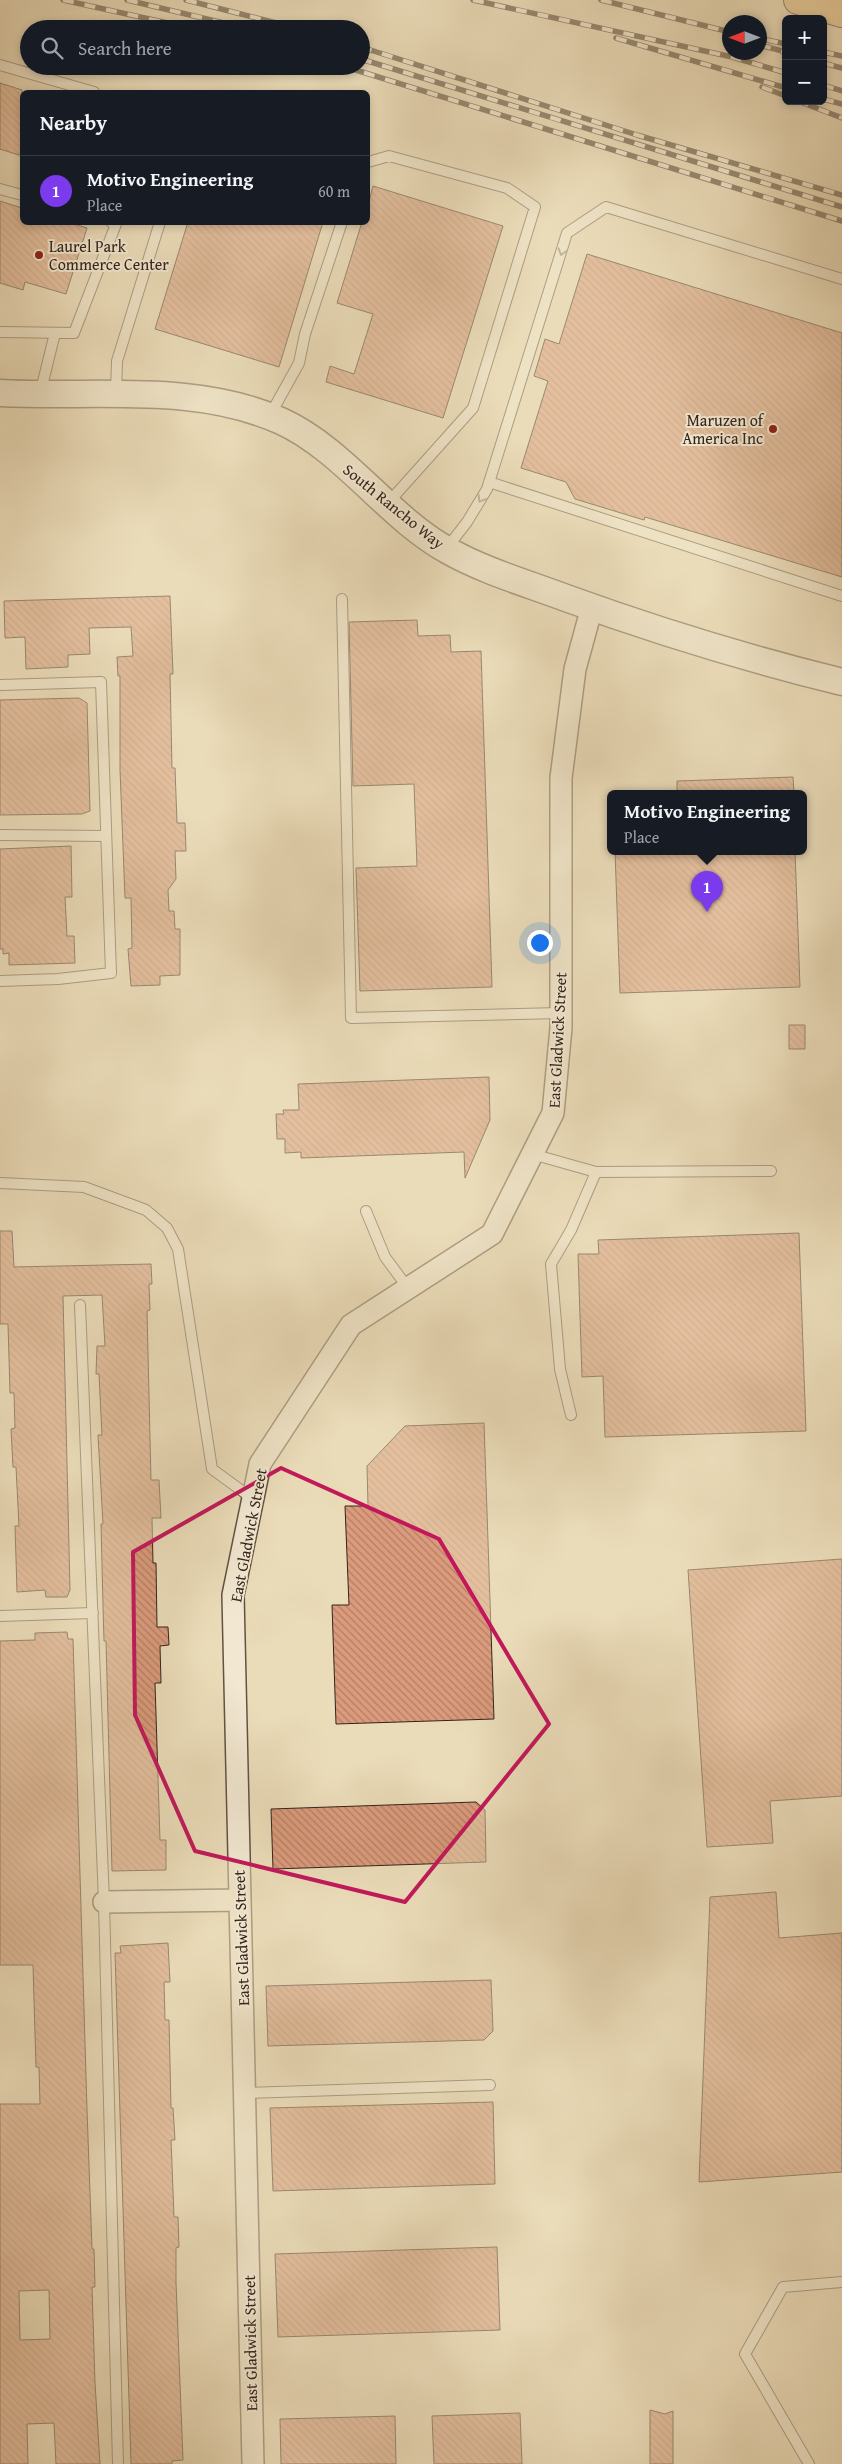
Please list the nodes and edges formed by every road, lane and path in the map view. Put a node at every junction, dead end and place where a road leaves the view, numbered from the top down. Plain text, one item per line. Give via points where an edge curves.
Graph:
1 (798, 0) edge
2 (842, 13) edge
3 (0, 65) edge
4 (20, 71) edge
5 (35, 75) edge
6 (87, 90) edge
7 (370, 161) edge
8 (0, 189) edge
9 (20, 194) edge
10 (116, 225) edge
11 (159, 225) edge
12 (341, 225) edge
13 (842, 279) edge
14 (0, 332) edge
15 (55, 333) junction
16 (0, 393) edge
17 (40, 396) junction
18 (116, 396) junction
19 (269, 417) junction
20 (489, 482) junction
21 (388, 504) junction
22 (446, 550) junction
23 (842, 596) edge
24 (342, 599) dead end
25 (592, 607) junction
26 (842, 682) edge
27 (0, 686) edge
28 (0, 835) edge
29 (106, 836) junction
30 (0, 981) edge
31 (560, 1013) junction
32 (532, 1154) junction
33 (771, 1171) dead end
34 (596, 1172) junction
35 (0, 1183) edge
36 (366, 1211) dead end
37 (408, 1288) junction
38 (80, 1305) dead end
39 (571, 1414) dead end
40 (253, 1499) junction
41 (93, 1613) junction
42 (0, 1616) edge
43 (240, 1900) junction
44 (104, 1902) junction
45 (490, 2085) dead end
46 (246, 2093) junction
47 (842, 2282) edge
48 (118, 2464) edge
49 (252, 2464) edge
50 (808, 2464) edge

1 - 2 main road
3 - 4 lane
5 - 6 lane
7 - 21 lane via 389,156 398,158 507,188 535,206 473,408
8 - 9 lane
10 - 15 lane via 74,333
11 - 18 lane via 117,361
12 - 19 lane via 305,334 299,363
13 -> 20 lane via 606,207 567,234
14 - 15 lane
15 - 17 lane
16 - 17 street, South Rancho Way
17 - 18 street, South Rancho Way
18 - 19 street, South Rancho Way via 174,396 234,406
19 - 21 street, South Rancho Way via 322,447
20 -> 22 lane via 467,522
20 - 23 lane
21 - 22 street, South Rancho Way
22 - 25 street, South Rancho Way via 486,569
24 - 31 lane via 351,1018
25 - 26 street, South Rancho Way via 748,659
25 - 31 street, East Gladwick Street via 574,669 561,778
27 - 29 lane via 101,682
28 - 29 lane
29 - 30 lane via 111,973
31 - 32 street, East Gladwick Street via 553,1113
32 - 34 lane
32 - 37 street, East Gladwick Street via 492,1234
33 - 34 lane
34 - 39 lane via 571,1230 551,1264 560,1369
35 - 40 lane via 84,1187 146,1210 167,1228 178,1249 212,1469
36 - 37 lane via 386,1257
37 - 40 street, East Gladwick Street via 351,1325 260,1464
38 - 41 lane
40 - 43 street, East Gladwick Street via 233,1595
41 - 42 lane
41 - 44 lane
43 - 44 street
43 - 46 street, East Gladwick Street
44 - 48 lane
45 - 46 lane
46 - 49 street, East Gladwick Street
47 - 50 lane via 783,2287 745,2354

